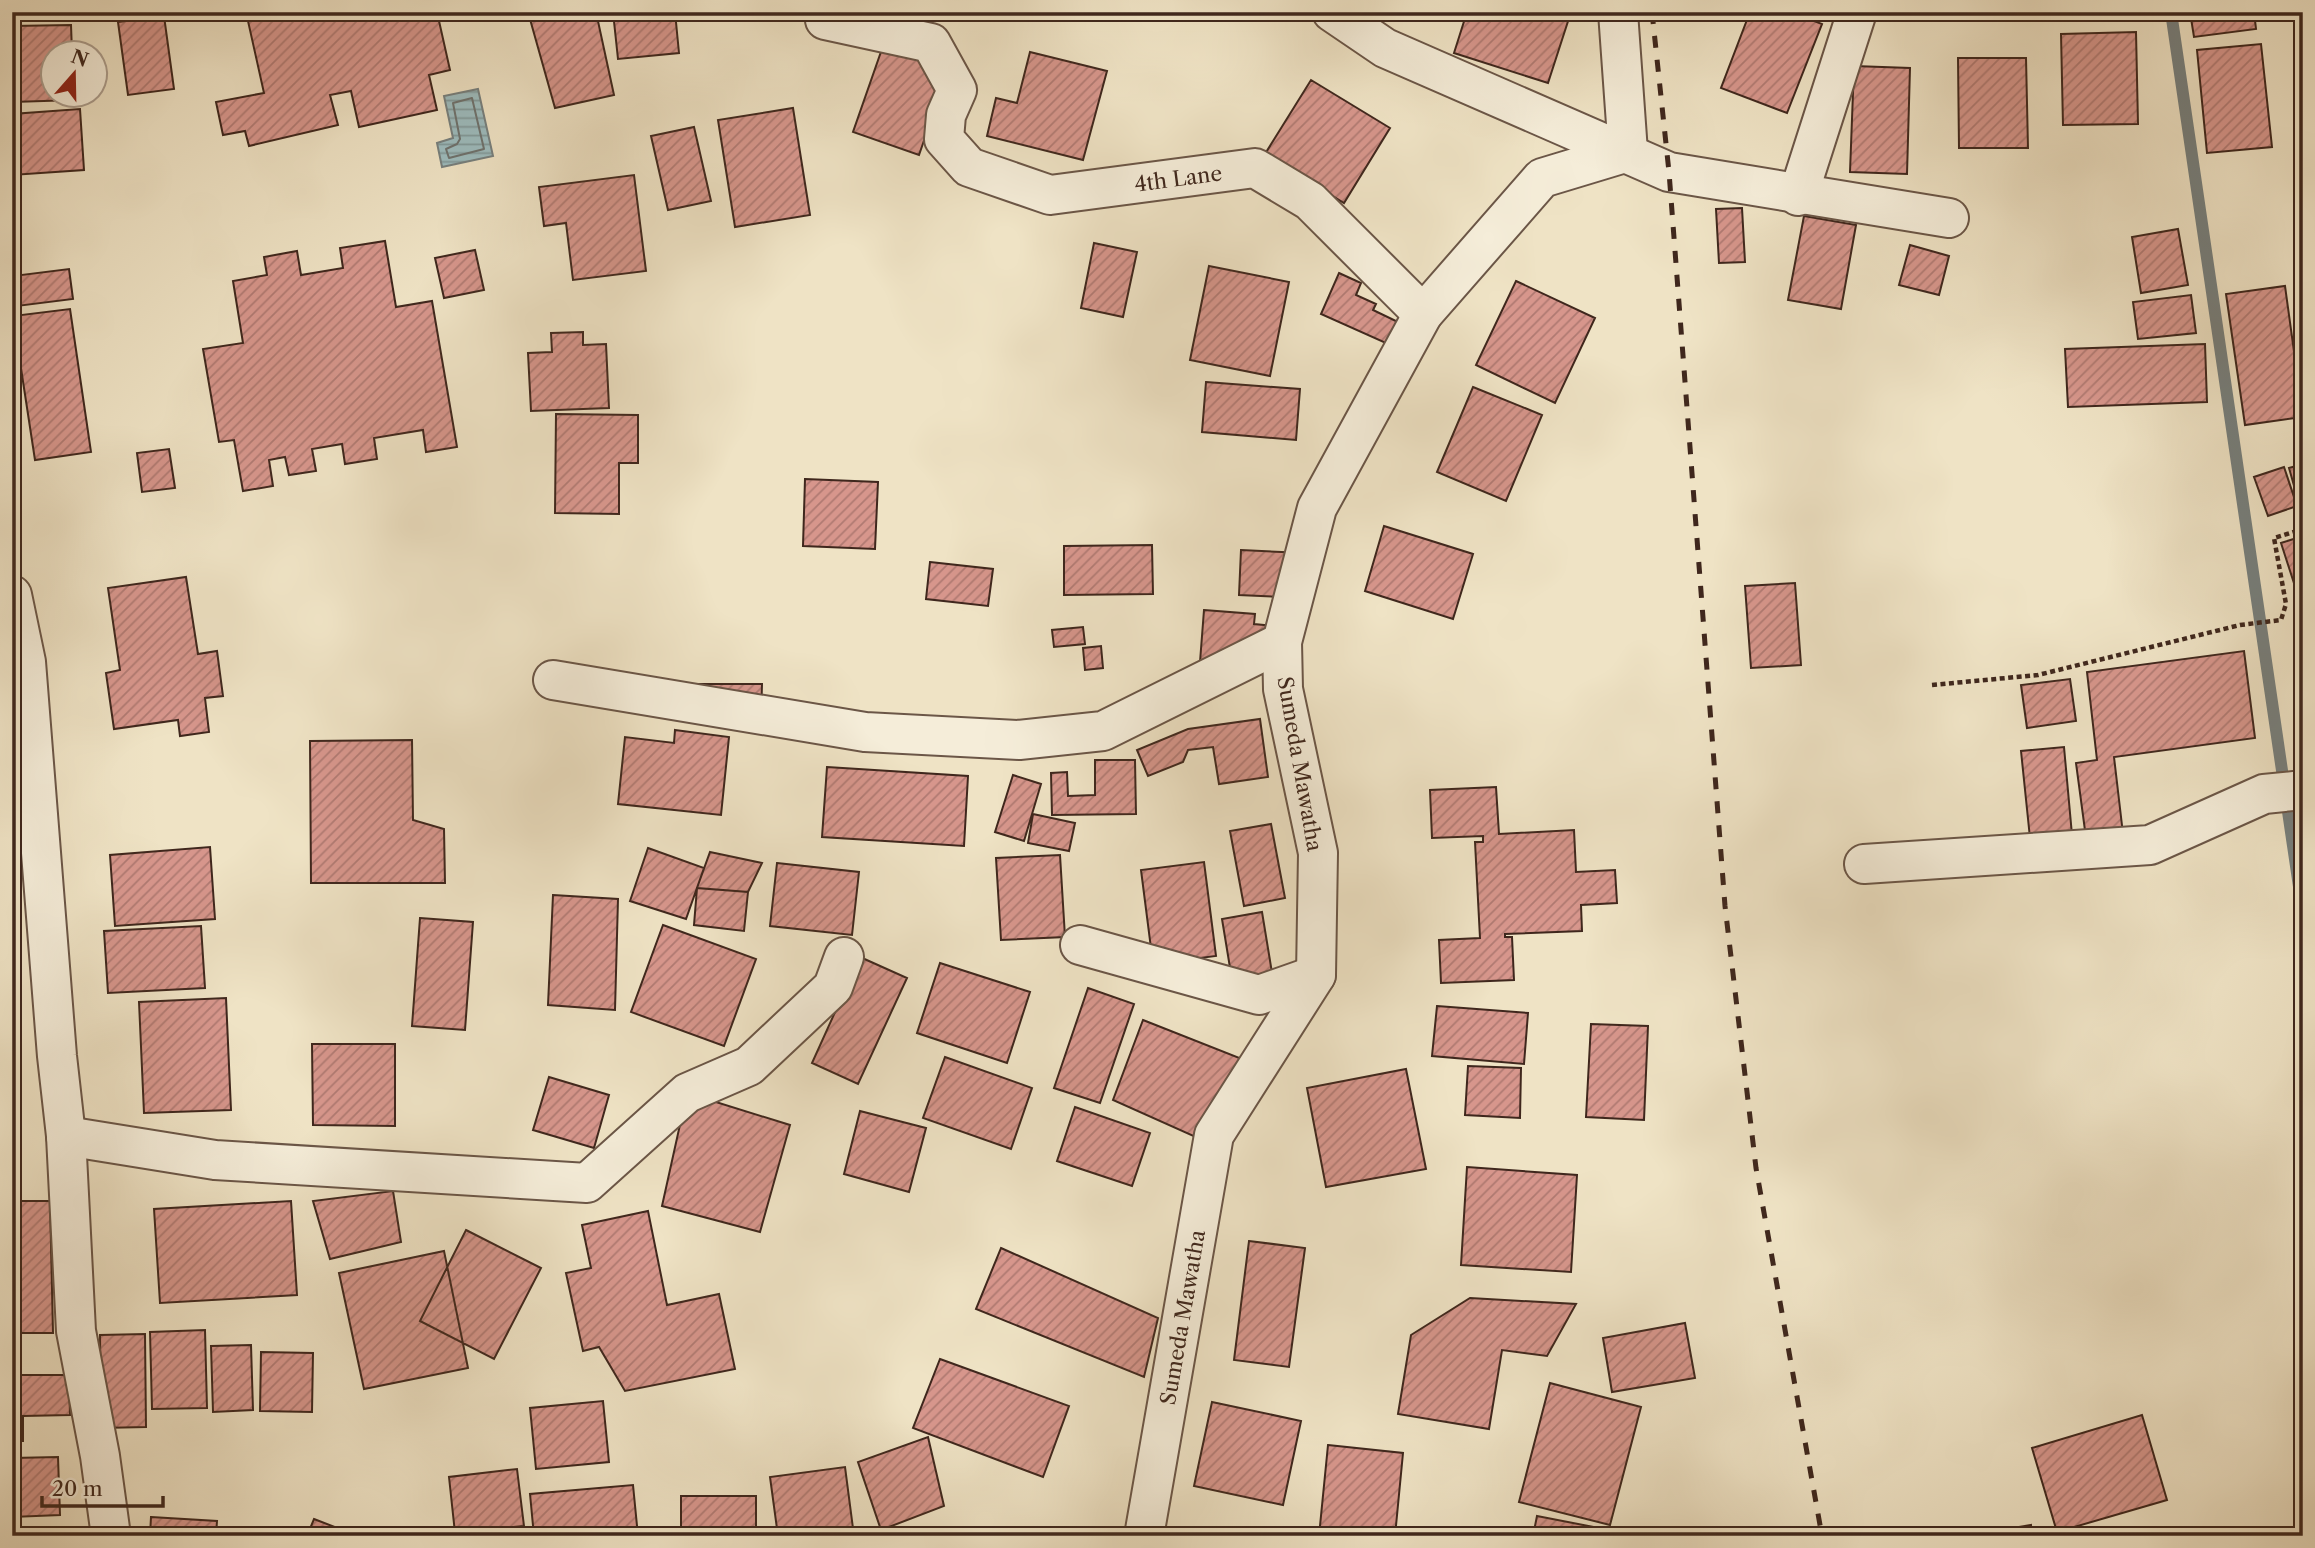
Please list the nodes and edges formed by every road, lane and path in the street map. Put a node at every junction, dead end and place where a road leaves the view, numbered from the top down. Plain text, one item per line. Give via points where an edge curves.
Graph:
1 (1332, 12) edge
2 (1618, 12) edge
3 (1857, 12) edge
4 (825, 20) dead end
5 (1628, 152) junction
6 (1798, 196) junction
7 (1949, 218) dead end
8 (1423, 314) junction
9 (2303, 529) edge
10 (12, 594) edge
11 (1282, 642) junction
12 (19, 662) edge
13 (553, 680) dead end
14 (1932, 685) dead end
15 (2303, 790) edge
16 (1864, 864) dead end
17 (1080, 945) dead end
18 (844, 957) dead end
19 (1316, 975) junction
20 (66, 1136) junction
21 (111, 1536) edge
22 (1143, 1536) edge

1 - 5 street via 1385,48
2 - 5 street
3 - 6 street
4 - 8 street, 4th Lane via 932,43 957,90 946,115 944,139 968,167 1050,195 1255,168 1310,201
5 - 6 street via 1668,172
5 - 8 street, Sumeda Mawatha via 1542,178
6 - 7 street
8 - 11 street, Sumeda Mawatha via 1317,509
9 - 14 path via 2274,538 2286,604 2281,620 2239,625 2038,675
10 - 12 street
11 - 13 street via 1103,731 1020,740 865,732
11 - 19 street, Sumeda Mawatha via 1283,690 1318,853
12 - 20 street
15 - 16 street via 2264,794 2150,845
17 - 19 street via 1259,995
18 - 20 street via 833,988 749,1066 687,1093 587,1183 215,1160
19 - 22 street, Sumeda Mawatha via 1214,1135
20 - 21 street via 76,1331

